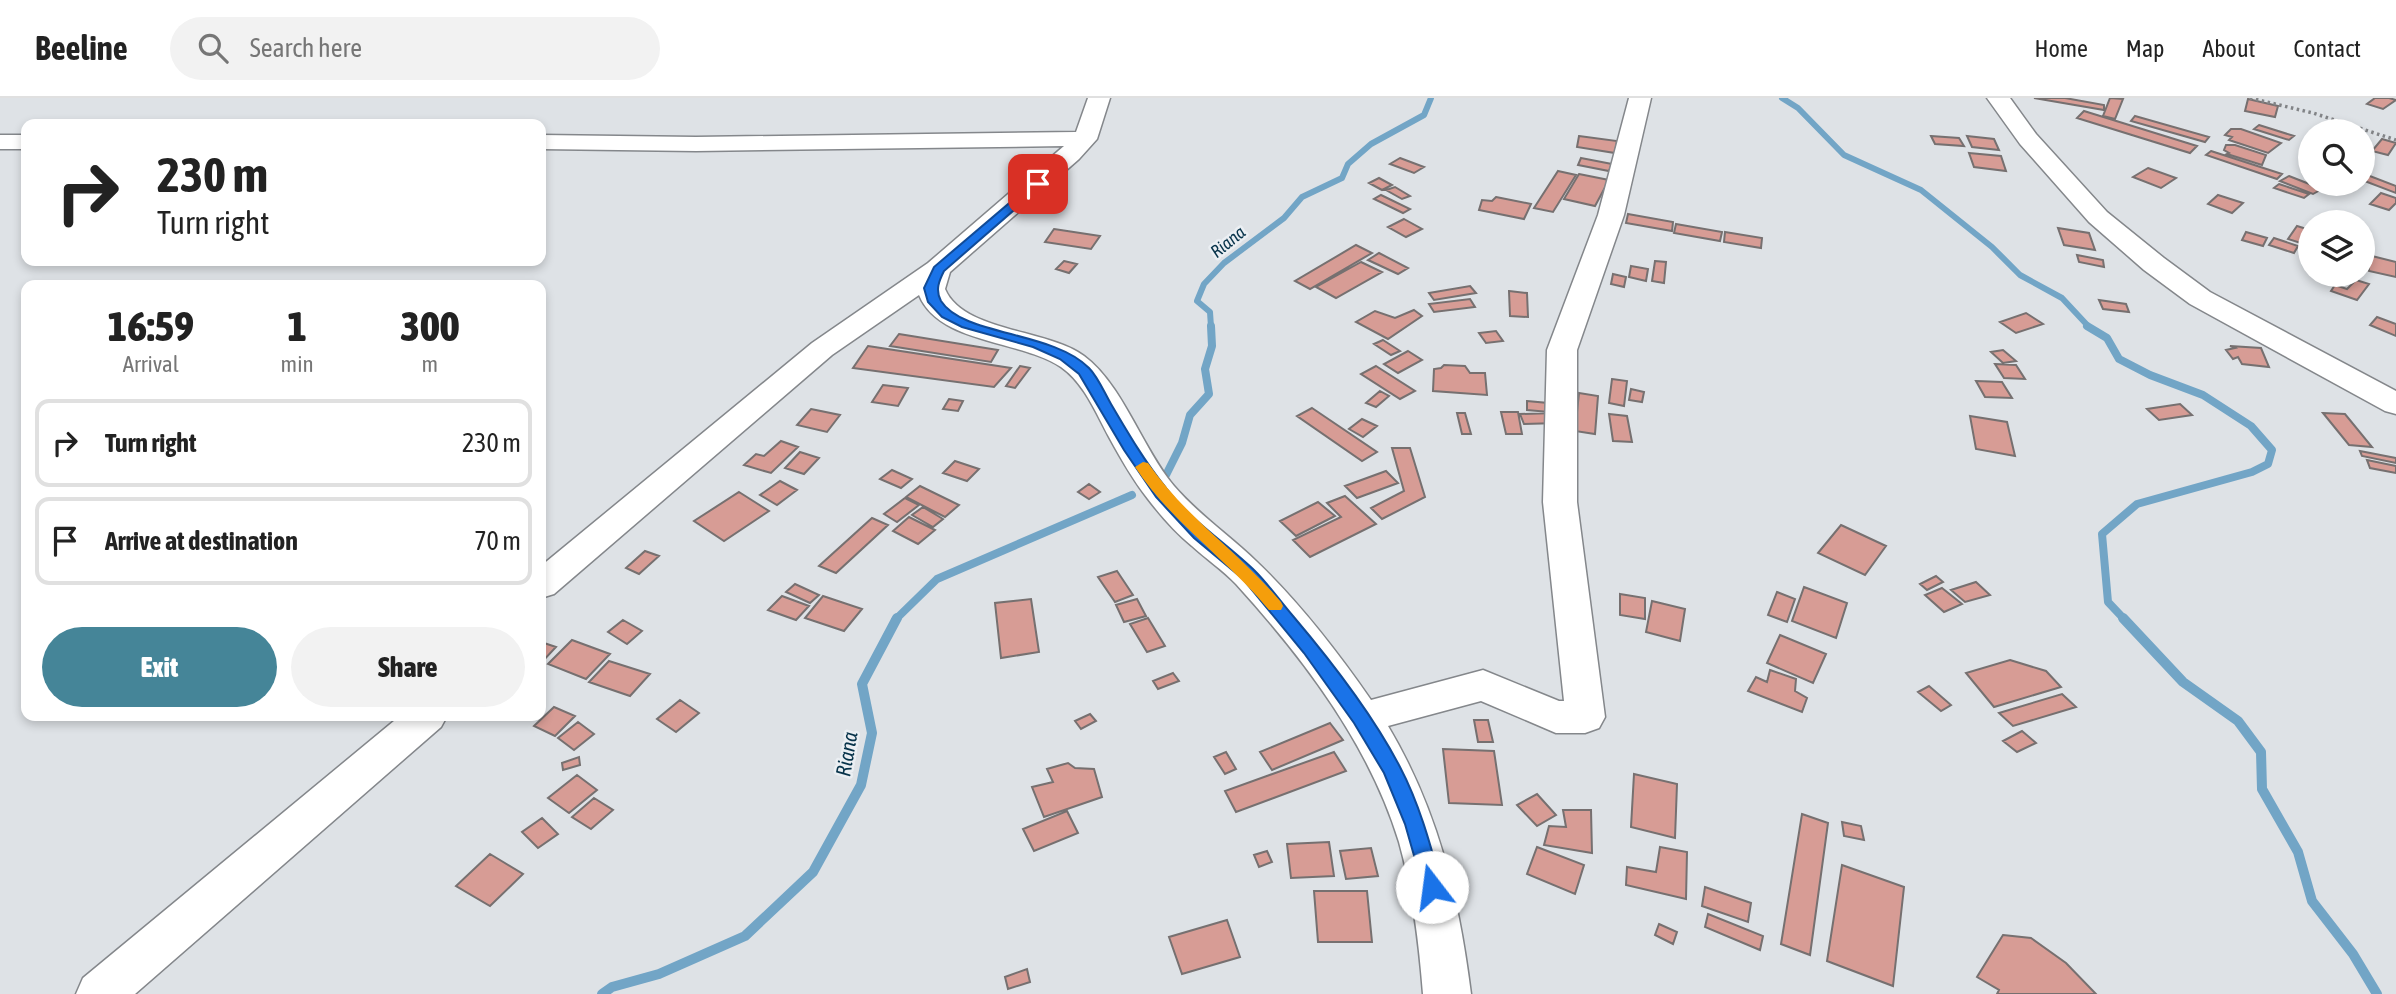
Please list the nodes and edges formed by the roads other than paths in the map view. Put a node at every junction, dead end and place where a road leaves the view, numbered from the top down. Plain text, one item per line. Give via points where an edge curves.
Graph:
1 (1099, 98) edge
2 (1640, 98) edge
3 (1998, 98) edge
4 (1084, 139) junction
5 (0, 142) edge
6 (21, 142) edge
7 (546, 142) edge
8 (938, 269) junction
9 (2396, 404) edge
10 (546, 581) edge
11 (1361, 718) junction
12 (421, 721) edge
13 (100, 994) edge
14 (1447, 994) edge

1 - 4 street
2 - 11 street via 1611,215 1562,350 1560,502 1586,717 1556,717 1483,685
3 - 9 street via 2098,217 2154,264 2200,298
4 - 7 street
4 - 8 street via 1058,167
5 - 6 street
8 - 10 street via 822,349
8 - 11 street via 930,288 947,315 966,325 1037,344 1065,356 1084,371 1161,494 1199,534 1249,575
11 - 14 street via 1393,770 1415,824 1437,909
12 - 13 street

